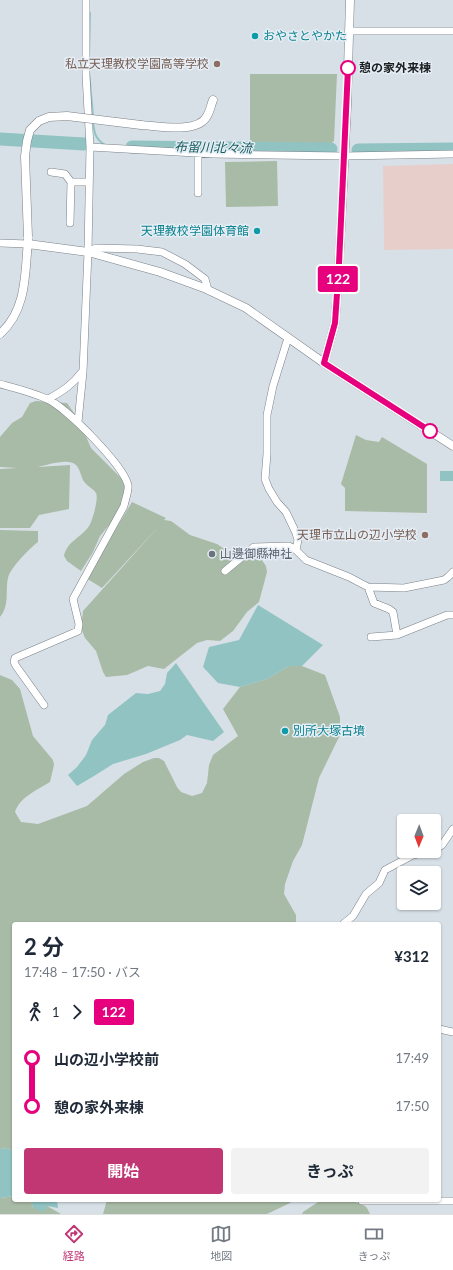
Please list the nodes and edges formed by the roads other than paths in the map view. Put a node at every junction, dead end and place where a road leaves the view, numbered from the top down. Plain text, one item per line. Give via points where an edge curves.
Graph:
1 (86, 0) edge
2 (350, 0) edge
3 (349, 31) junction
4 (453, 31) edge
5 (213, 100) dead end
6 (90, 147) junction
7 (198, 153) junction
8 (344, 154) junction
9 (453, 154) edge
10 (51, 172) dead end
11 (71, 182) junction
12 (90, 182) junction
13 (198, 193) dead end
14 (70, 223) dead end
15 (28, 240) junction
16 (0, 243) edge
17 (88, 252) junction
18 (208, 290) junction
19 (0, 334) edge
20 (288, 338) junction
21 (324, 363) junction
22 (82, 372) junction
23 (0, 384) edge
24 (48, 399) junction
25 (78, 422) junction
26 (453, 446) edge
27 (296, 550) junction
28 (225, 571) dead end
29 (453, 572) edge
30 (368, 587) junction
31 (453, 615) edge
32 (397, 636) junction
33 (371, 637) dead end
34 (44, 706) dead end
35 (453, 829) edge
36 (441, 846) edge
37 (408, 858) edge
38 (345, 922) edge
39 (441, 1029) edge
40 (453, 1032) edge
41 (441, 1201) edge
42 (453, 1201) edge

1 - 6 street via 86,75
2 - 3 street
3 - 4 street
3 - 8 street
5 - 15 street, bridge via 207,117 189,127 141,125 67,116 49,117 39,121 30,130 26,141
6 - 7 street
6 - 12 street
7 - 8 street
7 - 13 street
8 - 9 street
8 - 21 street via 335,323
10 - 11 street via 65,174
11 - 12 street
11 - 14 street
12 - 17 street
15 - 16 street
15 - 17 street
15 - 19 street via 24,290 19,307
17 - 18 street via 160,272
17 - 18 street via 96,248 137,248 162,252 185,264 205,279
17 - 22 street
18 - 20 street via 246,308
20 - 21 street
20 - 27 street via 272,386 267,415 265,479 269,490 286,512 296,533
21 - 26 street
22 - 24 street via 74,383
22 - 25 street
23 - 24 street
24 - 25 street
25 - 34 street via 117,466 128,485 127,494 124,506 73,599 80,624 78,632 15,658 16,666
27 - 28 street via 289,546 254,547
27 - 30 street via 306,560
29 - 30 street via 444,580 404,588
30 - 32 street via 374,603 393,612
31 - 32 street via 447,615
32 - 33 street
35 - 36 street
37 - 38 street via 386,870 379,883 366,894
39 - 40 street
41 - 42 street

